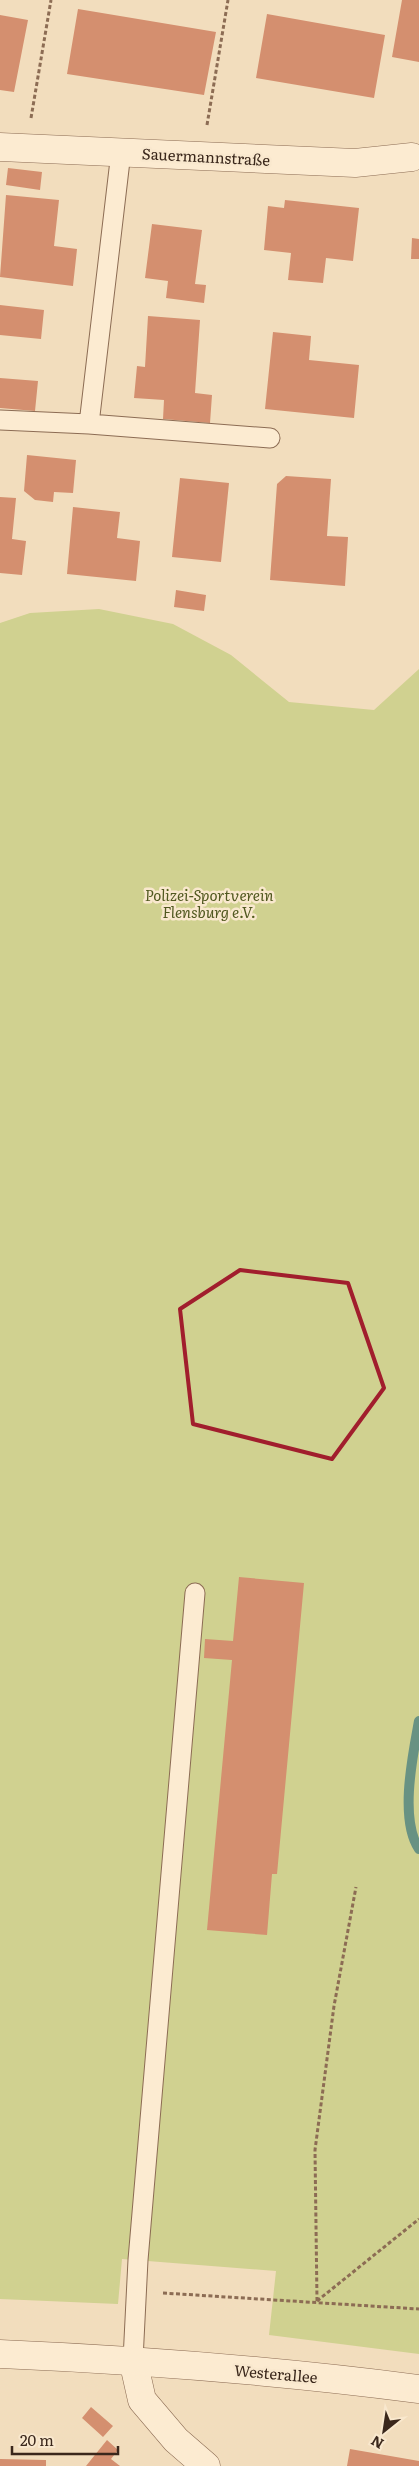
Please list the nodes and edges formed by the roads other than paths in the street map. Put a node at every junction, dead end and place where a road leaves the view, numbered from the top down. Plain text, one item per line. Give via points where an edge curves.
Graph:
1 (13, 148) edge
2 (120, 152) junction
3 (412, 157) dead end
4 (0, 420) edge
5 (89, 424) junction
6 (270, 438) dead end
7 (196, 1593) dead end
8 (0, 2354) edge
9 (133, 2360) junction
10 (419, 2389) edge
11 (206, 2466) edge

1 - 2 street, Sauermannstraße
2 - 3 street, Sauermannstraße via 355,163
2 - 5 lane
4 - 5 lane
5 - 6 lane
7 - 9 lane
8 - 9 street, Westerallee
9 - 10 street, Westerallee
9 - 11 street via 142,2400 176,2440

